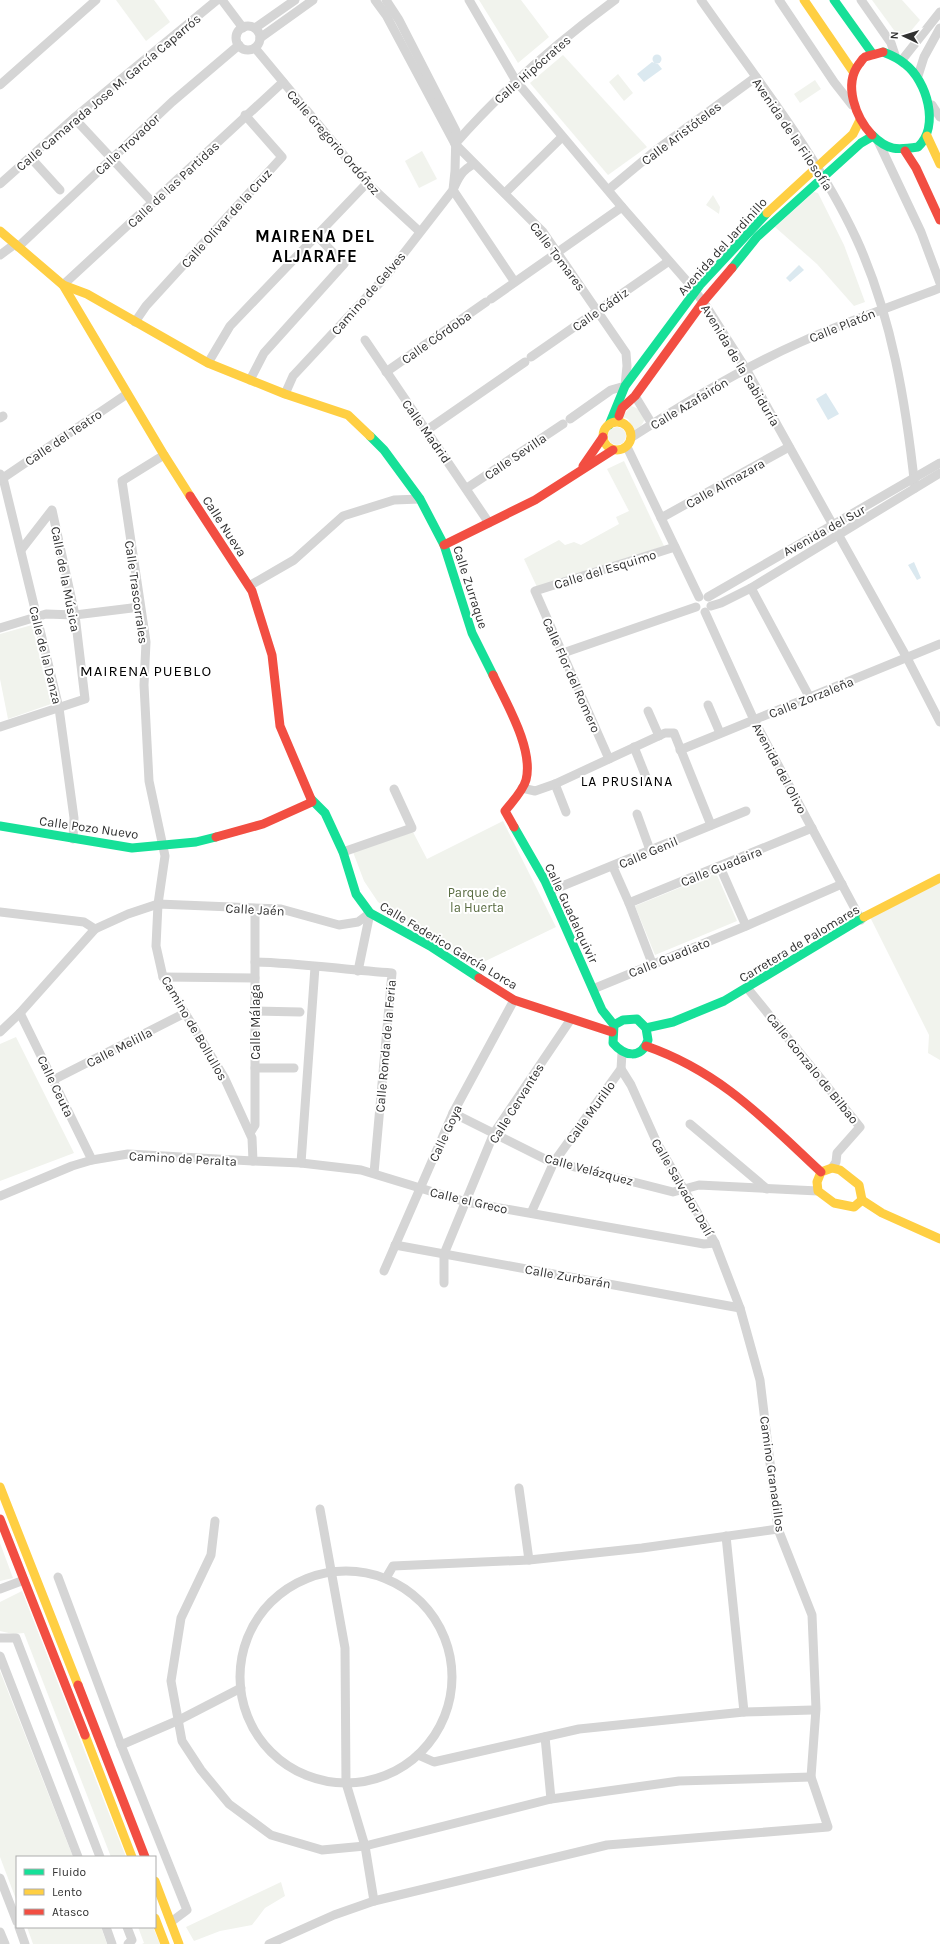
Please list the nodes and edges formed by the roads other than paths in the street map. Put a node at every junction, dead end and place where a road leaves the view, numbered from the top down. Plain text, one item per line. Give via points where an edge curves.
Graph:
1 (96, 0) edge
2 (217, 0) edge
3 (222, 0) edge
4 (294, 0) edge
5 (313, 0) edge
6 (375, 0) edge
7 (386, 0) edge
8 (469, 0) edge
9 (615, 0) edge
10 (701, 0) edge
11 (779, 0) edge
12 (804, 0) edge
13 (834, 0) edge
14 (861, 0) edge
15 (940, 12) edge
16 (243, 28) junction
17 (255, 28) junction
18 (940, 28) edge
19 (260, 38) junction
20 (239, 45) junction
21 (255, 48) junction
22 (872, 53) junction
23 (898, 58) junction
24 (854, 72) junction
25 (918, 76) junction
26 (756, 77) junction
27 (516, 81) junction
28 (282, 82) junction
29 (0, 85) edge
30 (852, 105) junction
31 (932, 105) junction
32 (245, 115) junction
33 (940, 117) edge
34 (74, 118) junction
35 (860, 120) junction
36 (927, 136) junction
37 (562, 137) junction
38 (876, 139) junction
39 (455, 144) junction
40 (905, 150) junction
41 (30, 157) junction
42 (111, 158) junction
43 (474, 164) junction
44 (940, 164) edge
45 (818, 167) junction
46 (824, 177) junction
47 (367, 183) junction
48 (0, 184) edge
49 (60, 190) dead end
50 (453, 190) junction
51 (608, 190) junction
52 (505, 193) junction
53 (153, 203) junction
54 (622, 207) junction
55 (940, 220) edge
56 (0, 231) edge
57 (419, 231) junction
58 (317, 236) junction
59 (17, 245) junction
60 (557, 251) junction
61 (0, 255) edge
62 (669, 261) junction
63 (514, 281) junction
64 (940, 283) edge
65 (63, 285) junction
66 (940, 288) edge
67 (695, 291) junction
68 (81, 292) junction
69 (703, 302) junction
70 (74, 304) junction
71 (882, 309) junction
72 (597, 310) junction
73 (136, 322) junction
74 (365, 340) dead end
75 (208, 363) junction
76 (746, 369) junction
77 (386, 372) junction
78 (250, 380) junction
79 (625, 386) junction
80 (127, 394) junction
81 (285, 394) junction
82 (635, 396) junction
83 (613, 423) junction
84 (652, 424) junction
85 (427, 430) junction
86 (603, 437) junction
87 (632, 437) junction
88 (627, 447) junction
89 (789, 447) junction
90 (613, 450) junction
91 (164, 455) junction
92 (940, 463) edge
93 (940, 473) edge
94 (577, 474) junction
95 (1, 477) edge
96 (914, 478) junction
97 (467, 488) junction
98 (915, 488) junction
99 (420, 499) junction
100 (661, 518) junction
101 (489, 523) junction
102 (833, 525) junction
103 (838, 534) junction
104 (444, 545) junction
105 (675, 547) junction
106 (21, 550) junction
107 (249, 586) junction
108 (750, 588) junction
109 (535, 591) joint
110 (703, 597) junction
111 (140, 607) junction
112 (696, 607) junction
113 (708, 609) junction
114 (75, 615) junction
115 (36, 617) junction
116 (0, 628) edge
117 (940, 644) edge
118 (563, 653) junction
119 (908, 658) junction
120 (810, 698) junction
121 (708, 705) dead end
122 (60, 708) junction
123 (648, 711) dead end
124 (754, 720) junction
125 (940, 722) edge
126 (0, 727) edge
127 (720, 733) junction
128 (659, 736) junction
129 (634, 747) junction
130 (680, 750) junction
131 (608, 759) junction
132 (648, 782) dead end
133 (555, 784) junction
134 (522, 788) junction
135 (394, 789) dead end
136 (312, 802) junction
137 (746, 811) dead end
138 (566, 812) dead end
139 (637, 814) dead end
140 (711, 825) junction
141 (0, 826) edge
142 (812, 828) junction
143 (73, 838) junction
144 (162, 846) junction
145 (650, 850) junction
146 (343, 852) junction
147 (613, 867) junction
148 (720, 867) junction
149 (940, 878) edge
150 (842, 884) junction
151 (550, 891) junction
152 (629, 903) junction
153 (158, 904) junction
154 (255, 909) junction
155 (0, 912) edge
156 (370, 913) junction
157 (861, 920) junction
158 (746, 926) junction
159 (95, 929) junction
160 (255, 962) junction
161 (652, 963) junction
162 (315, 967) junction
163 (358, 971) junction
164 (163, 977) junction
165 (255, 978) junction
166 (593, 989) junction
167 (748, 989) junction
168 (514, 1000) junction
169 (20, 1012) junction
170 (255, 1012) junction
171 (300, 1012) dead end
172 (185, 1013) junction
173 (571, 1018) junction
174 (669, 1024) junction
175 (646, 1028) junction
176 (613, 1029) junction
177 (0, 1032) edge
178 (647, 1043) junction
179 (622, 1053) junction
180 (255, 1068) junction
181 (294, 1068) dead end
182 (621, 1069) junction
183 (53, 1080) junction
184 (453, 1113) junction
185 (690, 1124) dead end
186 (250, 1133) junction
187 (494, 1133) junction
188 (92, 1160) junction
189 (253, 1161) junction
190 (554, 1162) junction
191 (301, 1163) junction
192 (832, 1168) junction
193 (821, 1172) junction
194 (374, 1173) junction
195 (818, 1187) junction
196 (767, 1188) junction
197 (420, 1189) junction
198 (685, 1190) junction
199 (0, 1196) edge
200 (862, 1200) junction
201 (466, 1202) junction
202 (531, 1213) junction
203 (940, 1239) edge
204 (715, 1243) junction
205 (395, 1245) junction
206 (444, 1254) junction
207 (384, 1271) dead end
208 (444, 1283) dead end
209 (740, 1308) junction
210 (0, 1487) edge
211 (519, 1488) dead end
212 (320, 1510) dead end
213 (0, 1519) edge
214 (215, 1521) dead end
215 (778, 1529) junction
216 (726, 1536) junction
217 (529, 1560) junction
218 (330, 1571) junction
219 (58, 1577) dead end
220 (386, 1578) junction
221 (24, 1580) junction
222 (0, 1589) edge
223 (0, 1638) edge
224 (0, 1656) edge
225 (241, 1688) junction
226 (812, 1710) dead end
227 (744, 1712) junction
228 (178, 1720) junction
229 (546, 1737) junction
230 (121, 1746) junction
231 (418, 1755) junction
232 (811, 1777) junction
233 (346, 1783) junction
234 (551, 1799) junction
235 (365, 1846) junction
236 (78, 1856) edge
237 (100, 1856) edge
238 (132, 1856) edge
239 (146, 1856) edge
240 (0, 1878) edge
241 (156, 1884) edge
242 (3, 1897) edge
243 (374, 1902) junction
244 (16, 1920) edge
245 (156, 1921) edge
246 (171, 1922) junction
247 (19, 1928) edge
248 (106, 1928) edge
249 (127, 1928) edge
250 (0, 1932) edge
251 (5, 1944) edge
252 (25, 1944) edge
253 (112, 1944) edge
254 (128, 1944) edge
255 (165, 1944) edge
256 (179, 1944) edge
257 (269, 1944) edge

1 - 29 street
2 - 34 street, Calle Camarada Jose M. García Caparrós
3 - 16 street
4 - 17 street
5 - 19 street
6 - 39 street via 386,15
7 - 39 street via 451,118 456,131
8 - 27 street, Avenida de la Sabiduría
9 - 27 street, Calle Hipócrates
10 - 26 street, Avenida de la Filosofía
11 - 30 street
12 - 24 street
13 - 22 street
14 - 23 street
15 - 23 street
16 - 17 street
16 - 20 street via 237,38
17 - 19 street
18 - 25 street via 924,57
19 - 21 street
20 - 21 street via 245,49
20 - 42 street, Calle Trovador
21 - 28 street, Calle Gregorio Ordóñez
22 - 23 street via 883,52
22 - 24 street via 862,60
23 - 25 street
24 - 30 street
25 - 31 street
26 - 45 street, Avenida de la Filosofía
26 - 51 street, Calle Aristóteles via 655,151
27 - 37 street, Avenida de la Sabiduría
27 - 39 street, Calle Hipócrates
28 - 32 street, Calle de las Partidas
28 - 47 street, Calle Gregorio Ordóñez
30 - 35 street
31 - 33 street
31 - 36 street via 932,118
32 - 53 street, Calle de las Partidas
32 - 73 street, Calle Olivar de la Cruz via 282,157 146,306
34 - 41 street, Calle Camarada Jose M. García Caparrós
34 - 42 street
35 - 38 street
35 - 45 street, Avenida del Jardinillo via 853,134
36 - 40 street via 920,145
36 - 44 street
37 - 51 street, Avenida de la Sabiduría
37 - 52 street
38 - 40 street via 896,150
38 - 46 street, Avenida del Jardinillo via 861,143
38 - 64 street via 921,232
39 - 43 street, Calle Tomares
39 - 50 street
40 - 55 street
41 - 48 street, Calle Camarada Jose M. García Caparrós
41 - 49 street
42 - 53 street
42 - 59 street, Calle Trovador
43 - 50 street, Camino de Gelves via 460,174
43 - 52 street, Calle Tomares
45 - 46 street, Avenida de la Filosofía
45 - 67 street, Avenida del Jardinillo via 762,218
46 - 69 street, Avenida del Jardinillo via 757,238
46 - 71 street, Avenida de la Filosofía via 856,239
47 - 57 street, Calle Gregorio Ordóñez
47 - 58 street
50 - 57 street, Camino de Gelves
50 - 63 street
51 - 54 street, Avenida de la Sabiduría
52 - 60 street, Calle Tomares via 543,232
53 - 65 street, Calle de las Partidas
54 - 60 street, Calle Córdoba
54 - 62 street, Avenida de la Sabiduría
56 - 59 street
57 - 81 street, Camino de Gelves via 387,275 293,376
58 - 75 street via 230,326
58 - 78 street via 344,264 264,353
59 - 61 street, Calle Trovador
59 - 65 street
60 - 63 street, Calle Córdoba
60 - 72 street, Calle Tomares
62 - 67 street, Avenida de la Sabiduría
62 - 72 street, Calle Cádiz
63 - 77 street, Calle Córdoba
65 - 68 street
65 - 70 street, Calle Nueva
66 - 71 street, Calle Platón
67 - 69 street, Avenida de la Sabiduría
67 - 79 street, Avenida del Jardinillo
68 - 70 street
68 - 73 street
69 - 76 street, Avenida de la Sabiduría
69 - 82 street, Avenida del Jardinillo
70 - 80 street, Calle Nueva
71 - 76 street, Calle Platón via 801,342
71 - 96 street, Avenida de la Filosofía via 900,383
72 - 79 street, Calle Tomares via 626,353
72 - 85 street, Calle Cádiz
73 - 75 street
74 - 77 street, Calle Madrid
75 - 78 street
76 - 84 street, Calle Azafairón
76 - 89 street, Avenida de la Sabiduría
77 - 85 street, Calle Madrid
78 - 81 street
79 - 83 street, Avenida del Jardinillo
79 - 97 street, Calle Sevilla via 611,390
80 - 91 street, Calle Nueva
80 - 95 street, Calle del Teatro
81 - 99 street, Calle Zurraque via 348,415 384,450
82 - 83 street, Avenida del Jardinillo via 622,408
82 - 84 street
83 - 86 street via 603,433
83 - 87 street via 621,422 629,428
84 - 87 street, Calle Azafairón
85 - 97 street, Calle Madrid
86 - 90 street via 608,447
86 - 94 street
87 - 88 street
88 - 90 street via 623,450
88 - 100 street
89 - 100 street, Calle Almazara
89 - 102 street, Avenida de la Sabiduría
90 - 94 street
91 - 107 street, Calle Nueva
91 - 111 street, Calle Trascorrales via 122,481
92 - 96 street, Avenida del Sur
93 - 98 street, Avenida del Sur
94 - 101 street via 535,500
95 - 106 street, Calle de la Danza
96 - 98 street, Avenida de la Filosofía
96 - 102 street, Avenida del Sur
97 - 101 street, Calle Madrid
98 - 103 street, Avenida del Sur
99 - 104 street, Calle Zurraque
99 - 107 street via 394,500 343,516 294,560
100 - 105 street
101 - 104 street
102 - 103 street, Avenida de la Sabiduría
102 - 110 street, Avenida del Sur
103 - 108 street, Avenida del Sur
103 - 119 street, Avenida de la Sabiduría
104 - 134 street, Calle Zurraque via 472,633 522,735 526,780
105 - 109 street, Calle del Esquimo
105 - 110 street
106 - 114 street, Calle de la Música via 52,510
106 - 115 street, Calle de la Danza
107 - 136 street, Calle Nueva via 272,655 280,726
108 - 113 street, Avenida del Sur
108 - 120 street
109 - 118 street, Calle Flor del Romero
110 - 112 street via 696,600
110 - 113 street via 710,599
111 - 114 street
111 - 144 street, Calle Trascorrales via 146,642 144,685 149,781
112 - 113 street via 698,610
112 - 118 street
113 - 124 street, Avenida del Olivo
114 - 115 street via 46,614
114 - 122 street, Calle de la Música via 85,699
115 - 116 street
115 - 122 street, Calle de la Danza
117 - 119 street, Calle Zorzaleña
118 - 131 street, Calle Flor del Romero
119 - 120 street, Calle Zorzaleña
119 - 125 street, Avenida de la Sabiduría
120 - 124 street, Calle Zorzaleña
121 - 127 street
122 - 126 street
122 - 143 street, Calle de la Danza via 74,818
123 - 128 street
124 - 127 street, Calle Zorzaleña
124 - 142 street, Avenida del Olivo
127 - 130 street, Calle Zorzaleña
128 - 129 street
128 - 130 street via 674,733
129 - 131 street
129 - 132 street
130 - 140 street
131 - 133 street
133 - 134 street via 535,791
133 - 138 street
134 - 151 street, Calle Guadalquivir via 505,811
135 - 146 street via 412,828
136 - 144 street, Calle Pozo Nuevo via 263,824 196,842
136 - 146 street, Calle Federico García Lorca via 325,814
137 - 140 street, Calle Genil
139 - 145 street
140 - 145 street, Calle Genil
141 - 143 street, Calle Pozo Nuevo
142 - 148 street, Calle Guadaira
142 - 150 street, Avenida del Olivo
143 - 144 street, Calle Pozo Nuevo via 132,848
144 - 153 street, Camino de Bollullos via 165,856
145 - 147 street, Calle Genil
146 - 156 street, Calle Federico García Lorca via 356,894
147 - 151 street, Calle Genil
147 - 152 street
148 - 152 street, Calle Guadaira
148 - 158 street
149 - 157 street, Carretera de Palomares
150 - 157 street, Avenida del Olivo
150 - 158 street, Calle Guadiato
151 - 166 street, Calle Guadalquivir
152 - 161 street
153 - 154 street, Calle Jaén
153 - 159 street
153 - 164 street, Camino de Bollullos via 156,946
154 - 156 street, Calle Jaén via 281,909 339,925 358,922
154 - 160 street, Calle Málaga
155 - 159 street via 84,922
156 - 163 street
156 - 168 street, Calle Federico García Lorca via 430,946
157 - 167 street, Carretera de Palomares
158 - 161 street, Calle Guadiato
159 - 169 street
160 - 162 street, Calle Ronda de la Feria via 298,963
160 - 165 street, Calle Málaga
161 - 166 street, Calle Guadiato
162 - 163 street, Calle Ronda de la Feria
162 - 191 street
163 - 194 street, Calle Ronda de la Feria via 392,972
164 - 165 street
164 - 172 street, Camino de Bollullos
165 - 170 street, Calle Málaga
166 - 176 street, Calle Guadalquivir
167 - 174 street, Carretera de Palomares via 728,1001
167 - 192 street, Calle Gonzalo de Bilbao via 860,1127 838,1153
168 - 173 street, Calle Federico García Lorca
168 - 184 street, Calle Goya
169 - 177 street
169 - 183 street, Calle Ceuta
170 - 171 street
170 - 180 street, Calle Málaga
172 - 183 street, Calle Melilla
172 - 186 street, Camino de Bollullos via 224,1077
173 - 176 street, Calle Federico García Lorca
173 - 187 street, Calle Cervantes
174 - 175 street, Carretera de Palomares
174 - 178 street, Carretera de Palomares
175 - 176 street via 637,1019 622,1020
175 - 178 street
176 - 179 street via 613,1043
178 - 179 street via 640,1051 632,1054
178 - 193 street via 695,1067 742,1100
179 - 182 street, Calle Murillo
180 - 181 street
180 - 186 street, Calle Málaga via 255,1125
182 - 190 street, Calle Murillo
182 - 198 street, Calle Salvador Dalí via 657,1143
183 - 188 street, Calle Ceuta
184 - 187 street, Calle Velázquez
184 - 197 street, Calle Goya
185 - 196 street
186 - 189 street
187 - 190 street, Calle Velázquez
187 - 201 street, Calle Cervantes
188 - 189 street, Camino de Peralta via 128,1154
188 - 199 street, Camino de Peralta
189 - 191 street, Calle el Greco
190 - 198 street, Calle Velázquez via 673,1192
190 - 202 street, Calle Murillo
191 - 194 street, Calle el Greco
192 - 193 street
192 - 200 street via 840,1170 859,1185
193 - 195 street
194 - 197 street, Calle el Greco
195 - 196 street, Calle Velázquez via 805,1191
195 - 200 street via 832,1202 843,1207 854,1207
196 - 198 street, Calle Velázquez via 699,1185
197 - 201 street, Calle el Greco
197 - 205 street, Calle Goya
198 - 204 street, Calle Salvador Dalí
200 - 203 street via 882,1213
201 - 202 street, Calle el Greco
201 - 206 street, Calle Cervantes
202 - 204 street, Calle el Greco via 704,1244
204 - 209 street, Calle Salvador Dalí
205 - 206 street, Calle Zurbarán
205 - 207 street, Calle Goya
206 - 208 street, Calle Cervantes
206 - 209 street, Calle Zurbarán
209 - 215 street, Camino Granadillos via 760,1380
210 - 239 street
211 - 217 street
212 - 218 street
213 - 221 street
214 - 228 street via 210,1555 181,1618 171,1681
215 - 216 street
215 - 232 street, Camino Granadillos via 812,1615 816,1709
216 - 217 street
216 - 227 street
217 - 220 street via 393,1566
218 - 220 street via 359,1571
218 - 225 street via 313,1575 287,1588 265,1608 250,1632 242,1660
218 - 233 street via 345,1648
219 - 230 street
220 - 231 street via 416,1596 439,1624 451,1657 451,1693 440,1727
221 - 222 street
221 - 238 street
223 - 237 street via 16,1638
224 - 236 street
225 - 228 street
225 - 233 street via 248,1717 262,1742 283,1763 309,1776
226 - 227 street
227 - 229 street via 579,1729
228 - 230 street
228 - 235 street via 182,1741 201,1770 229,1804 271,1835 322,1850
229 - 231 street via 434,1762
229 - 234 street
230 - 246 street via 187,1910
231 - 233 street via 397,1770 378,1778
232 - 234 street via 679,1781
232 - 243 street, Camino Granadillos via 828,1827 607,1845
233 - 235 street
234 - 235 street
235 - 243 street
240 - 242 street
241 - 246 street
242 - 244 street
243 - 257 street via 334,1915
245 - 255 street
246 - 256 street
247 - 252 street
248 - 253 street
249 - 254 street via 132,1940
250 - 251 street

